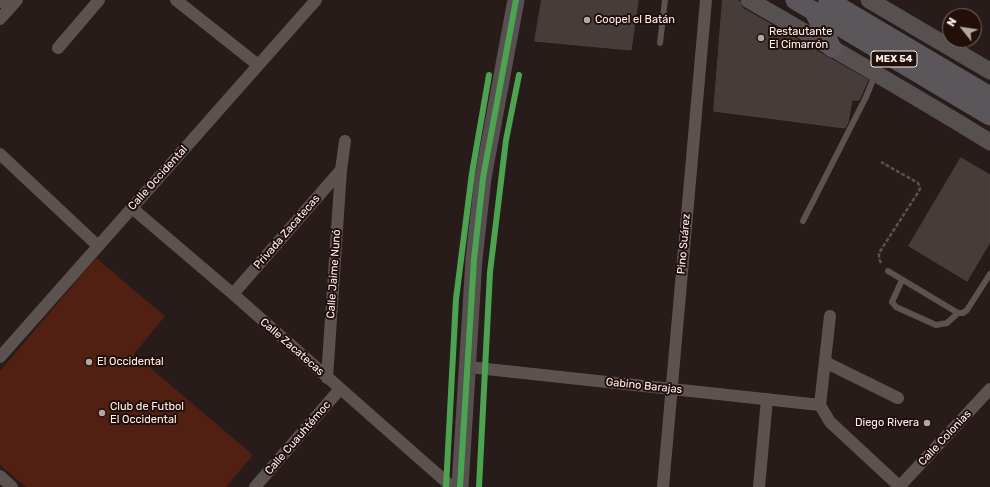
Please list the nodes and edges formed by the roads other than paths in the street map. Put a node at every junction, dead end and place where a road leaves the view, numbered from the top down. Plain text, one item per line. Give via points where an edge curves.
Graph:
1 (1, 0) edge
2 (99, 0) edge
3 (176, 0) edge
4 (316, 0) edge
5 (516, 0) edge
6 (665, 0) edge
7 (706, 0) edge
8 (749, 0) edge
9 (795, 0) edge
10 (869, 0) edge
11 (14, 4) edge
12 (820, 5) edge
13 (0, 19) edge
14 (660, 43) dead end
15 (58, 48) dead end
16 (832, 48) junction
17 (258, 65) junction
18 (875, 73) junction
19 (980, 102) edge
20 (345, 140) dead end
21 (990, 142) edge
22 (0, 154) edge
23 (341, 170) junction
24 (132, 208) junction
25 (804, 221) dead end
26 (98, 246) junction
27 (888, 271) road end
28 (990, 274) edge
29 (902, 280) junction
30 (233, 294) junction
31 (958, 313) junction
32 (830, 316) dead end
33 (0, 357) edge
34 (825, 362) junction
35 (468, 367) junction
36 (327, 378) junction
37 (340, 389) junction
38 (672, 389) junction
39 (990, 389) edge
40 (898, 398) dead end
41 (767, 399) junction
42 (820, 405) junction
43 (0, 476) edge
44 (12, 487) edge
45 (255, 487) edge
46 (452, 487) edge
47 (460, 487) edge
48 (663, 487) edge
49 (759, 487) edge
50 (899, 487) edge

1 - 11 street
2 - 15 street
3 - 17 street
4 - 17 street, Calle Occidental
5 - 35 street via 484,178 474,259
6 - 14 lane
7 - 38 street, Pino Suárez
8 - 16 street
9 - 12 main road, MEX 54
10 - 19 street
11 - 13 street
12 - 16 main road
12 - 19 main road, MEX 54
16 - 18 street
17 - 24 street, Calle Occidental
18 - 19 street
18 - 25 lane via 866,97
19 - 21 street
20 - 23 street, Calle Jaime Nunó
22 - 26 street
23 - 30 street, Privada Zacatecas
23 - 36 street, Calle Jaime Nunó
24 - 26 street, Calle Occidental
24 - 30 street, Calle Zacatecas
26 - 33 street, Calle Occidental
27 - 29 lane
28 - 31 lane via 967,310 963,314
29 - 31 lane
29 - 31 lane via 892,302 896,307 936,325 947,323
30 - 36 street, Calle Zacatecas
32 - 34 street
34 - 40 street
34 - 42 street
35 - 38 street, Gabino Barajas
35 - 47 street
36 - 37 street, Calle Zacatecas
37 - 45 street, Calle Cuauhtémoc
37 - 46 street, Calle Zacatecas
38 - 41 street, Gabino Barajas
38 - 48 street, Pino Suárez
39 - 50 street, Calle Colonias
41 - 42 street, Gabino Barajas
41 - 49 street
42 - 50 street via 830,422
43 - 44 street

